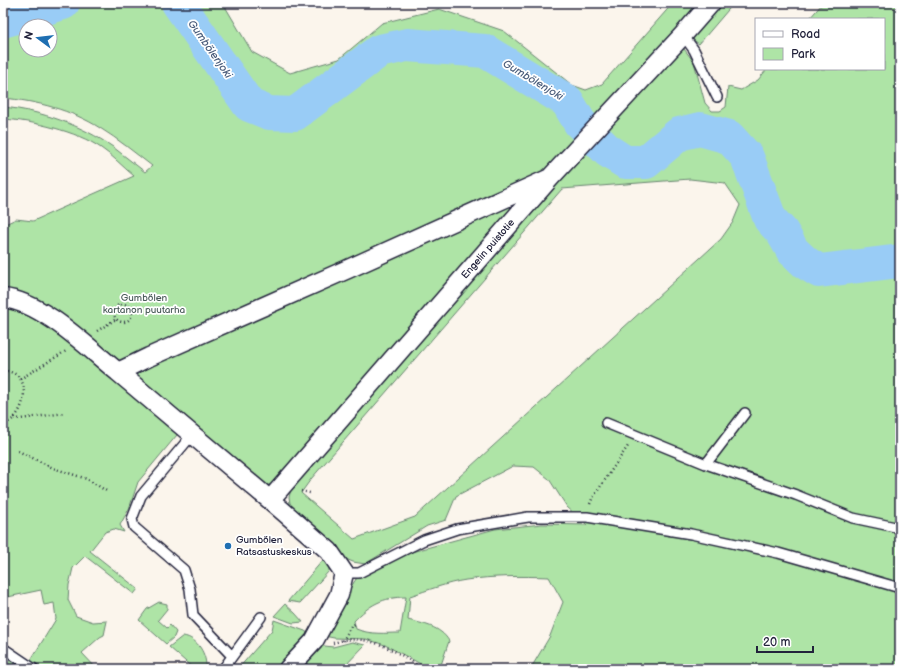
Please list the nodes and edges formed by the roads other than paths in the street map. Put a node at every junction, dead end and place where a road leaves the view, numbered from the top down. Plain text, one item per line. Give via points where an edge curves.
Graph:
1 (711, 3) edge
2 (683, 35) junction
3 (717, 98) dead end
4 (550, 178) junction
5 (3, 298) edge
6 (118, 372) junction
7 (744, 413) dead end
8 (606, 423) dead end
9 (192, 435) junction
10 (706, 464) junction
11 (270, 500) junction
12 (900, 528) edge
13 (344, 572) junction
14 (900, 588) edge
15 (261, 617) dead end
16 (3, 648) edge
17 (232, 656) junction
18 (34, 669) edge
19 (223, 669) edge
20 (288, 669) edge

1 - 2 street, Engelin puistotie
2 - 3 lane via 694,50
2 - 4 street, Engelin puistotie
4 - 6 street
4 - 11 street, Engelin puistotie
5 - 6 street via 27,305 60,324
6 - 9 street
7 - 10 lane
8 - 10 lane
9 - 11 street
9 - 17 lane via 141,496 132,519 134,528 184,570 190,589 193,615
10 - 12 lane via 853,518
11 - 13 street via 329,551
13 - 14 lane via 359,573 424,540 457,529 528,517 587,517 691,534 778,553
13 - 20 street via 339,595 314,641
15 - 17 lane
16 - 18 lane
17 - 19 lane

